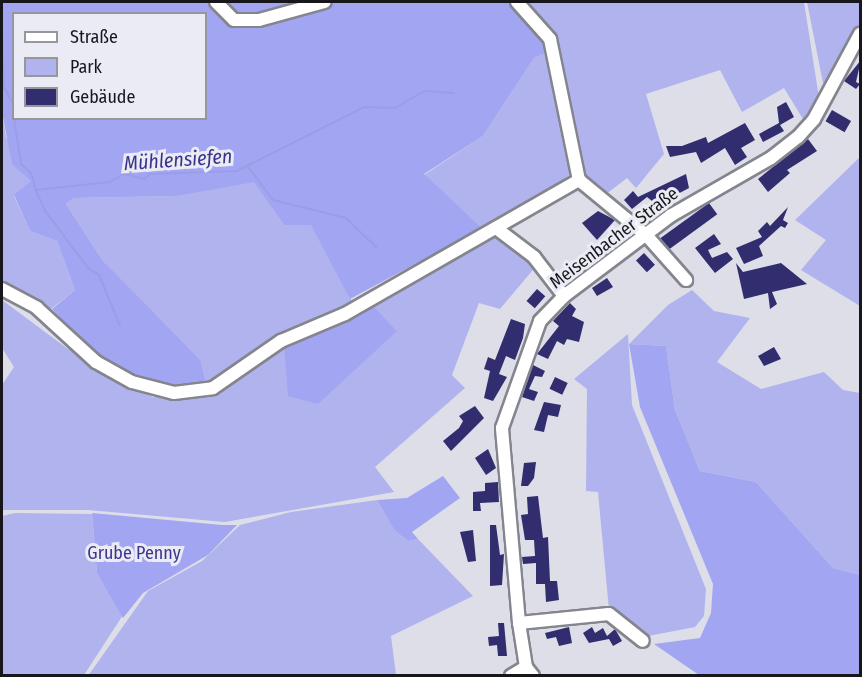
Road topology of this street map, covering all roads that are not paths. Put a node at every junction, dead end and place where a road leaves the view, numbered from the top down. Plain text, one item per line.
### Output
1 (216, 2) edge
2 (325, 2) edge
3 (517, 2) edge
4 (861, 34) edge
5 (579, 180) junction
6 (496, 228) junction
7 (647, 236) junction
8 (686, 280) dead end
9 (2, 289) edge
10 (564, 296) junction
11 (519, 623) junction
12 (643, 641) dead end
13 (530, 671) edge
14 (511, 675) edge

1 - 2 street
3 - 5 street
4 - 7 street, Meisenbacher Straße
5 - 6 street
5 - 7 street
6 - 9 street
6 - 10 street
7 - 8 street
7 - 10 street, Meisenbacher Straße
10 - 11 street, Meisenbacher Straße
11 - 12 street
11 - 13 street, Meisenbacher Straße
13 - 14 street

